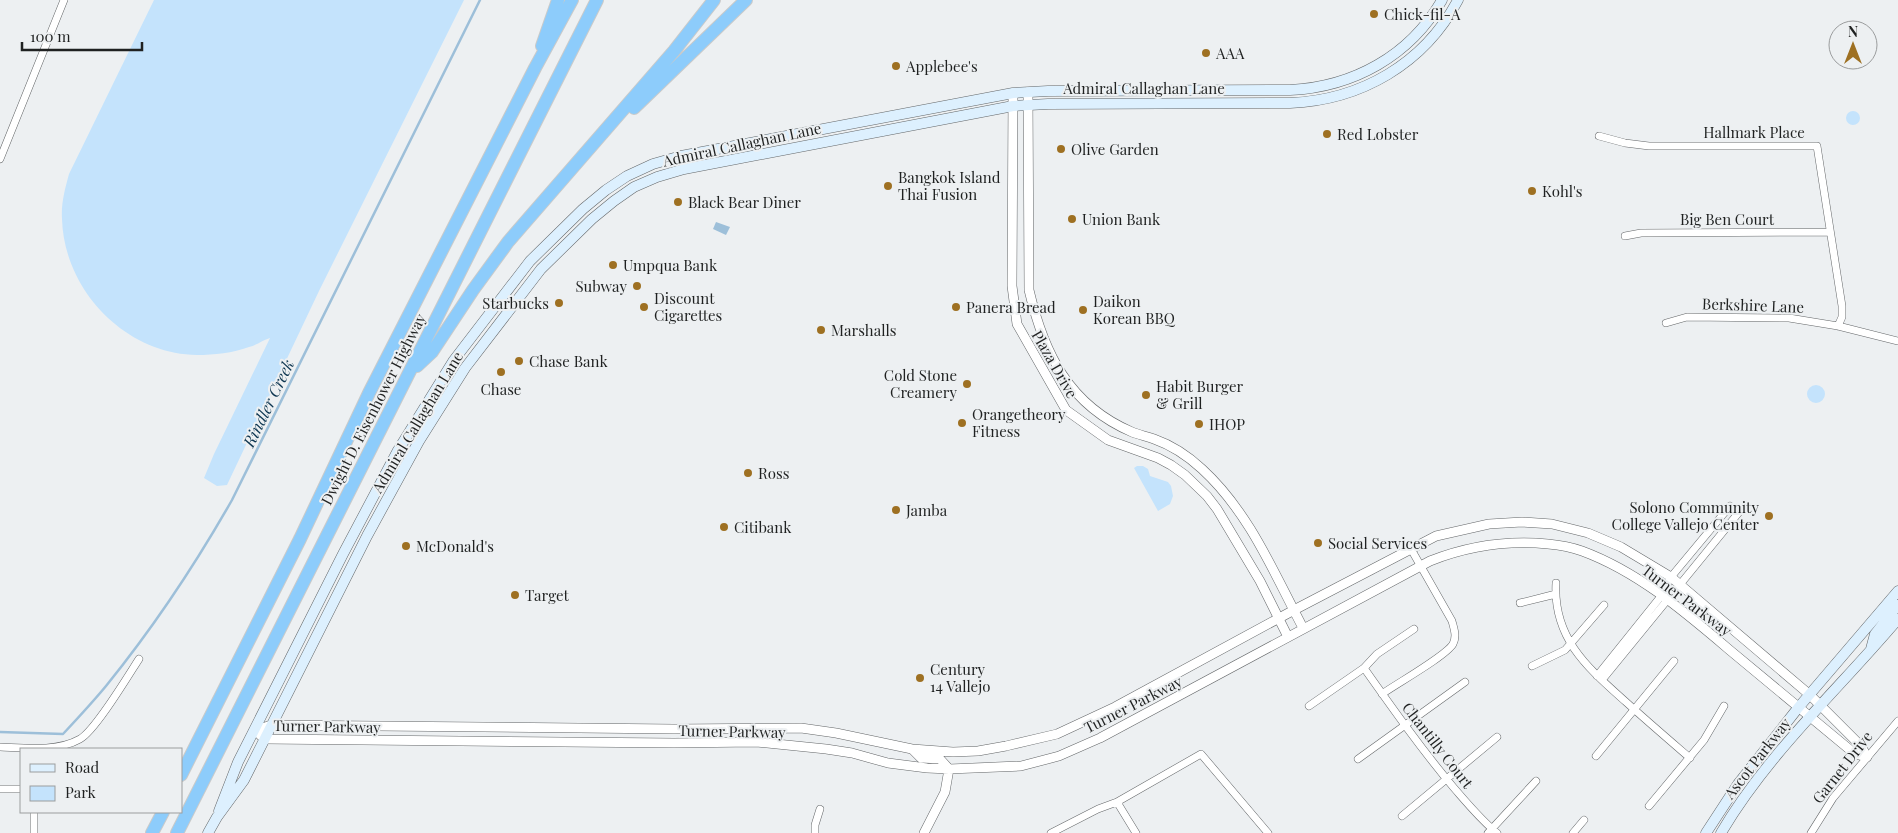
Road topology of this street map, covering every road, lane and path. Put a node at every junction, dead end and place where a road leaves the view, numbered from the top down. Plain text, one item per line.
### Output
1 (64, 0) edge
2 (558, 0) edge
3 (572, 0) edge
4 (597, 0) edge
5 (714, 0) edge
6 (746, 0) edge
7 (1442, 0) edge
8 (1458, 0) edge
9 (535, 68) junction
10 (1028, 92) junction
11 (1013, 93) junction
12 (1028, 105) junction
13 (1013, 106) junction
14 (1599, 136) dead end
15 (0, 159) edge
16 (580, 160) junction
17 (1830, 232) junction
18 (1624, 236) dead end
19 (1666, 323) dead end
20 (1838, 326) junction
21 (1898, 341) edge
22 (408, 374) junction
23 (1730, 506) dead end
24 (1740, 511) dead end
25 (1411, 549) junction
26 (1421, 566) junction
27 (1671, 578) junction
28 (1556, 584) dead end
29 (1680, 585) junction
30 (1898, 592) edge
31 (1556, 594) junction
32 (1665, 597) junction
33 (1520, 603) dead end
34 (1898, 604) edge
35 (1604, 605) dead end
36 (1294, 610) junction
37 (1278, 618) junction
38 (1898, 618) edge
39 (1303, 628) junction
40 (1414, 629) dead end
41 (1288, 637) junction
42 (1571, 644) junction
43 (1870, 650) junction
44 (140, 659) dead end
45 (1674, 661) dead end
46 (1532, 666) dead end
47 (1364, 668) junction
48 (1600, 678) junction
49 (1465, 682) dead end
50 (1382, 694) junction
51 (1810, 695) junction
52 (1309, 706) dead end
53 (1724, 706) dead end
54 (1821, 706) junction
55 (1798, 708) junction
56 (1634, 709) junction
57 (1810, 716) junction
58 (1898, 720) edge
59 (272, 725) junction
60 (1404, 727) junction
61 (254, 731) junction
62 (1497, 737) dead end
63 (265, 739) junction
64 (0, 748) edge
65 (35, 748) edge
66 (912, 749) junction
67 (1596, 756) dead end
68 (1867, 757) junction
69 (1690, 758) junction
70 (1358, 759) dead end
71 (949, 769) junction
72 (182, 773) edge
73 (1446, 779) junction
74 (1536, 781) dead end
75 (0, 789) edge
76 (20, 789) edge
77 (1117, 802) junction
78 (1648, 806) dead end
79 (820, 808) dead end
80 (34, 813) edge
81 (162, 813) edge
82 (1402, 816) dead end
83 (217, 817) junction
84 (1584, 820) dead end
85 (1054, 831) edge
86 (1492, 832) edge
87 (34, 833) edge
88 (152, 833) edge
89 (177, 833) edge
90 (208, 833) edge
91 (815, 833) edge
92 (924, 833) edge
93 (1136, 833) edge
94 (1268, 833) edge
95 (1574, 833) edge
96 (1706, 833) edge
97 (1721, 833) edge
98 (1811, 833) edge

1 - 15 street
2 - 9 highway
3 - 9 highway, Dwight D. Eisenhower Highway
4 - 22 highway, Dwight D. Eisenhower Highway
5 - 16 highway
6 - 16 highway
7 - 10 main road, Admiral Callaghan Lane
8 - 12 main road, Admiral Callaghan Lane
9 - 72 highway, Dwight D. Eisenhower Highway
10 - 11 main road, Admiral Callaghan Lane
10 - 12 street, Plaza Drive
11 - 13 street, Plaza Drive
11 - 61 main road, Admiral Callaghan Lane
12 - 13 main road, Admiral Callaghan Lane
12 - 36 street, Plaza Drive
13 - 37 street, Plaza Drive
13 - 59 main road, Admiral Callaghan Lane
14 - 17 street, Hallmark Place
16 - 22 highway
17 - 18 street, Big Ben Court
17 - 20 street, Hallmark Place
19 - 20 street, Berkshire Lane
20 - 21 street, Berkshire Lane
22 - 89 highway, Dwight D. Eisenhower Highway
23 - 27 street
24 - 29 street
25 - 26 street
25 - 27 street, Turner Parkway
25 - 36 street, Turner Parkway
26 - 32 street, Turner Parkway
26 - 39 street, Turner Parkway
26 - 50 street
27 - 29 street, Turner Parkway
27 - 32 street
28 - 31 street
29 - 32 street
29 - 51 street, Turner Parkway
30 - 51 main road, Ascot Parkway
31 - 33 street
31 - 42 street
32 - 48 street
32 - 55 street, Turner Parkway
34 - 43 main road
35 - 42 street
36 - 37 street, Turner Parkway
36 - 39 street, Plaza Drive
37 - 41 street, Plaza Drive
37 - 66 street, Turner Parkway
38 - 43 main road, Ascot Parkway
39 - 41 street, Turner Parkway
40 - 47 street
41 - 71 street, Turner Parkway
42 - 46 street
42 - 48 street
43 - 54 main road, Ascot Parkway
44 - 65 street
45 - 56 street
47 - 50 street, Chantilly Court
47 - 52 street
48 - 56 street
49 - 60 street
50 - 60 street, Chantilly Court
51 - 54 street, Turner Parkway
51 - 55 main road, Ascot Parkway
53 - 69 street
54 - 57 main road, Ascot Parkway
54 - 68 street, Turner Parkway
55 - 57 street, Turner Parkway
55 - 96 main road, Ascot Parkway
56 - 67 street
56 - 69 street
57 - 68 street, Turner Parkway
57 - 97 main road, Ascot Parkway
58 - 68 street, Garnet Drive
59 - 61 street, Turner Parkway
59 - 63 main road, Admiral Callaghan Lane
59 - 66 street, Turner Parkway
60 - 70 street
60 - 73 street, Chantilly Court
61 - 63 street, Turner Parkway
61 - 83 main road, Admiral Callaghan Lane
62 - 73 street
63 - 71 street, Turner Parkway
63 - 83 main road, Admiral Callaghan Lane
64 - 65 street
66 - 71 street
68 - 98 street, Garnet Drive
69 - 78 street
71 - 92 street
73 - 82 street
73 - 86 street, Chantilly Court
74 - 86 street
75 - 76 street
77 - 85 street
77 - 93 street
77 - 94 street
79 - 91 street
80 - 87 street
81 - 88 highway
83 - 90 main road, Admiral Callaghan Lane
84 - 95 street

